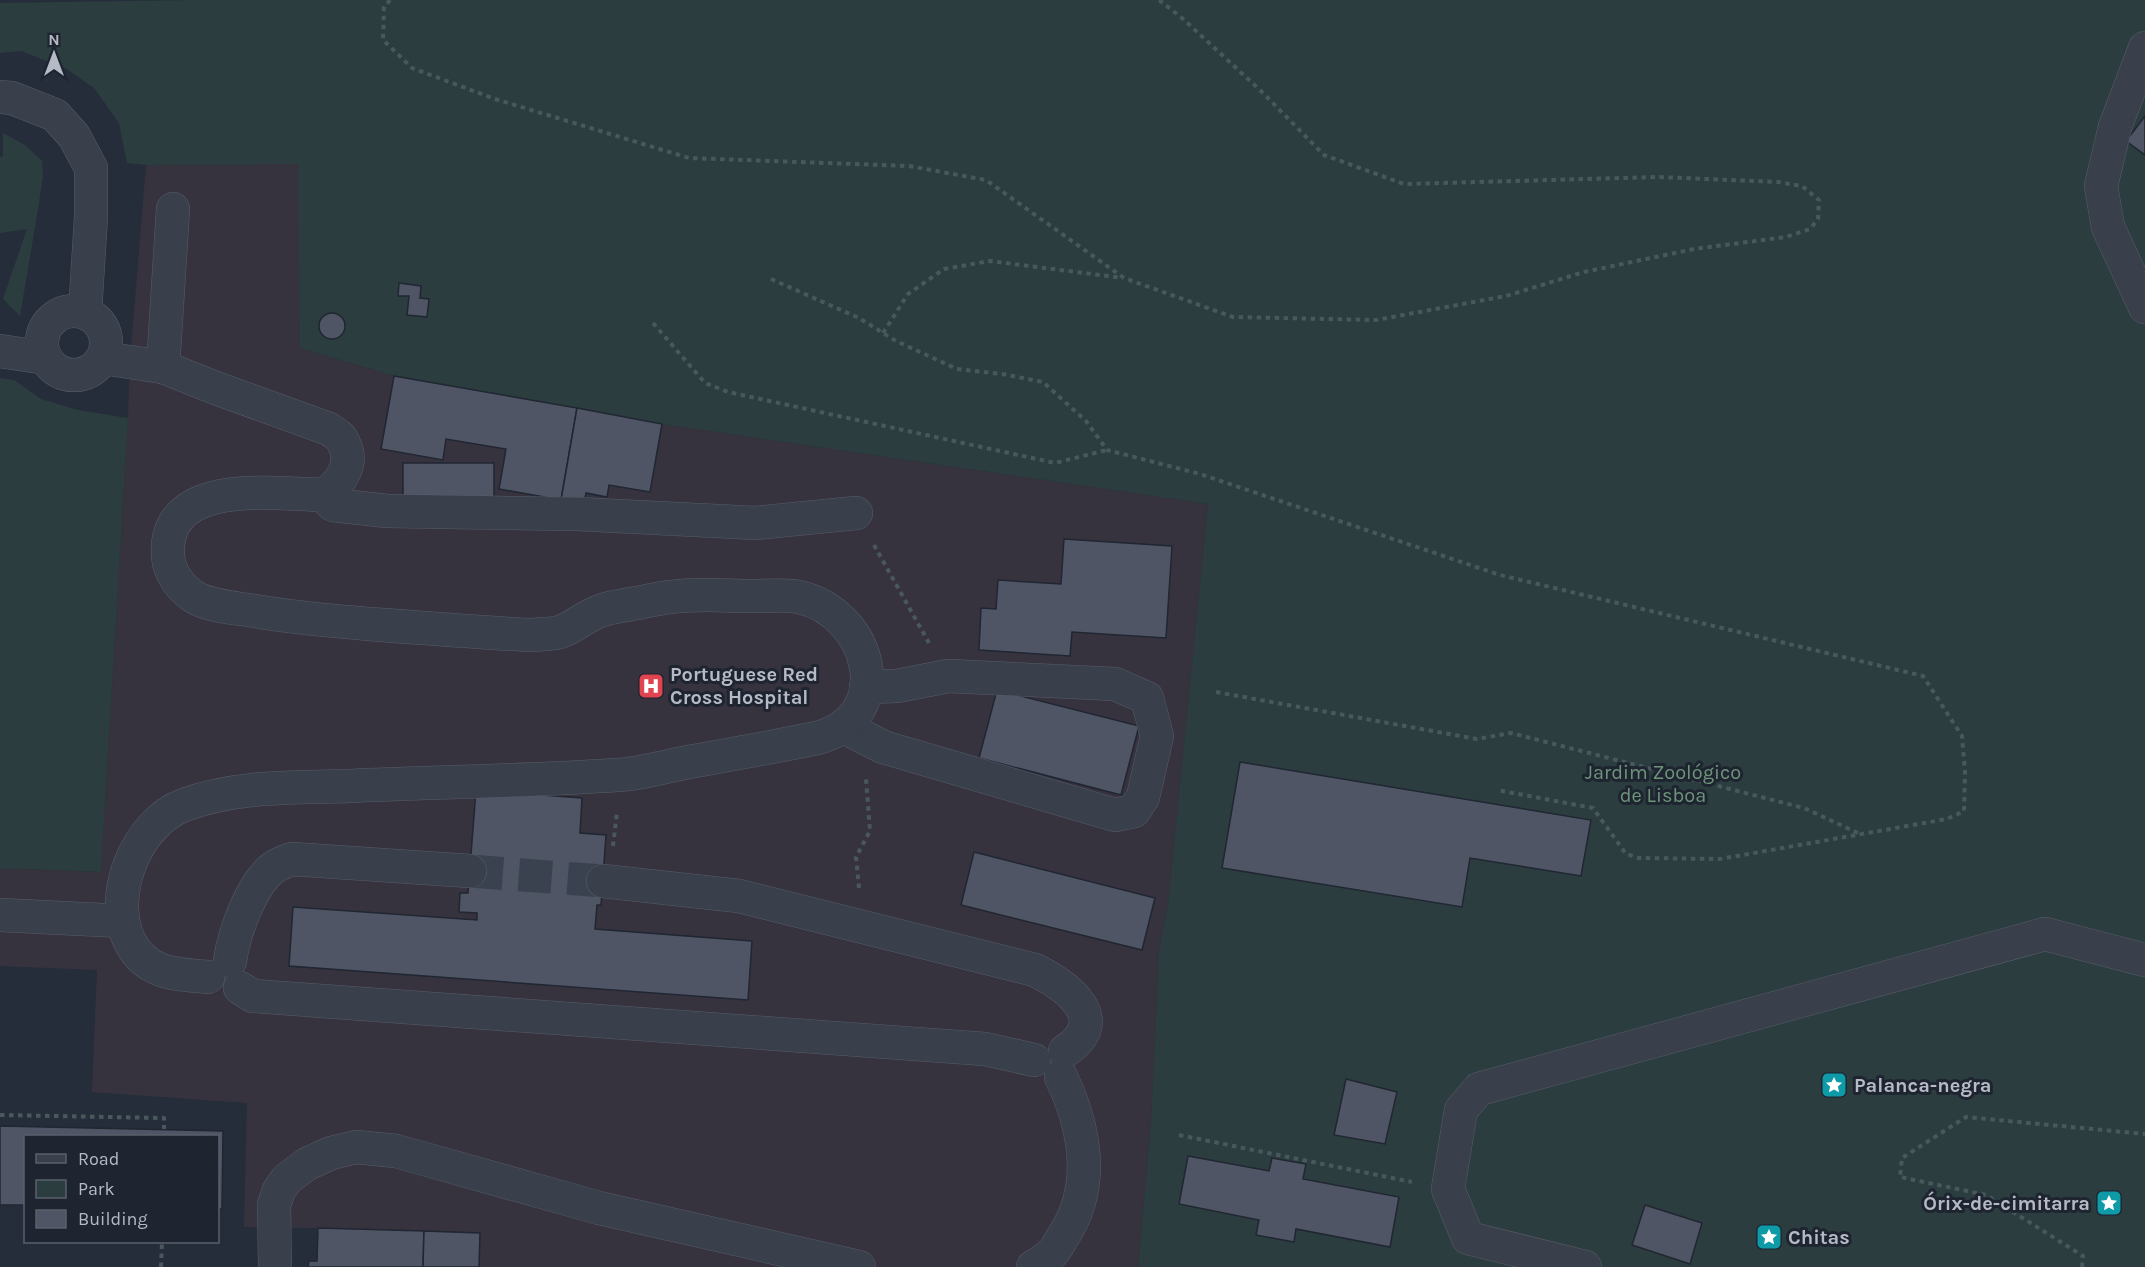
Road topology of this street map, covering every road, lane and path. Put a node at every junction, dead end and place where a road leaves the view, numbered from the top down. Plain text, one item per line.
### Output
1 (390, 0) edge
2 (1159, 0) edge
3 (2145, 48) edge
4 (0, 97) edge
5 (173, 209) dead end
6 (1124, 278) junction
7 (771, 279) dead end
8 (2145, 306) edge
9 (85, 313) junction
10 (653, 323) dead end
11 (883, 333) junction
12 (0, 351) edge
13 (46, 358) junction
14 (103, 358) junction
15 (163, 367) junction
16 (1107, 450) junction
17 (323, 495) junction
18 (856, 513) joint
19 (931, 648) dead end
20 (866, 687) junction
21 (1216, 692) dead end
22 (844, 727) junction
23 (866, 768) dead end
24 (620, 775) junction
25 (1497, 790) dead end
26 (1860, 834) junction
27 (470, 871) tunnel mouth
28 (607, 881) joint
29 (860, 891) dead end
30 (0, 915) edge
31 (122, 921) junction
32 (2145, 960) edge
33 (226, 975) junction
34 (1054, 1063) junction
35 (0, 1115) edge
36 (164, 1130) dead end
37 (2145, 1134) edge
38 (1179, 1135) dead end
39 (1448, 1189) junction
40 (162, 1243) edge
41 (161, 1267) edge
42 (275, 1267) edge
43 (859, 1267) edge
44 (1033, 1267) edge
45 (1585, 1267) edge
46 (2082, 1267) edge

1 - 6 path
2 - 6 path
3 - 8 street
4 - 9 street
5 - 15 street
6 - 11 path
7 - 11 path
9 - 13 street
9 - 14 street
10 - 16 path
11 - 16 path
12 - 13 street
13 - 14 street
14 - 15 street
15 - 17 street
16 - 26 path
17 - 18 street
17 - 20 street
18 - 19 path
20 - 22 street
20 - 22 street
21 - 26 path
22 - 24 street
23 - 29 path
24 - 28 path
24 - 31 street
25 - 26 path
27 - 33 street
28 - 34 street
30 - 31 street
31 - 33 street
32 - 39 street
33 - 34 street
34 - 44 street
35 - 36 path
37 - 46 path
38 - 39 path
39 - 45 street
40 - 41 path
42 - 43 street

